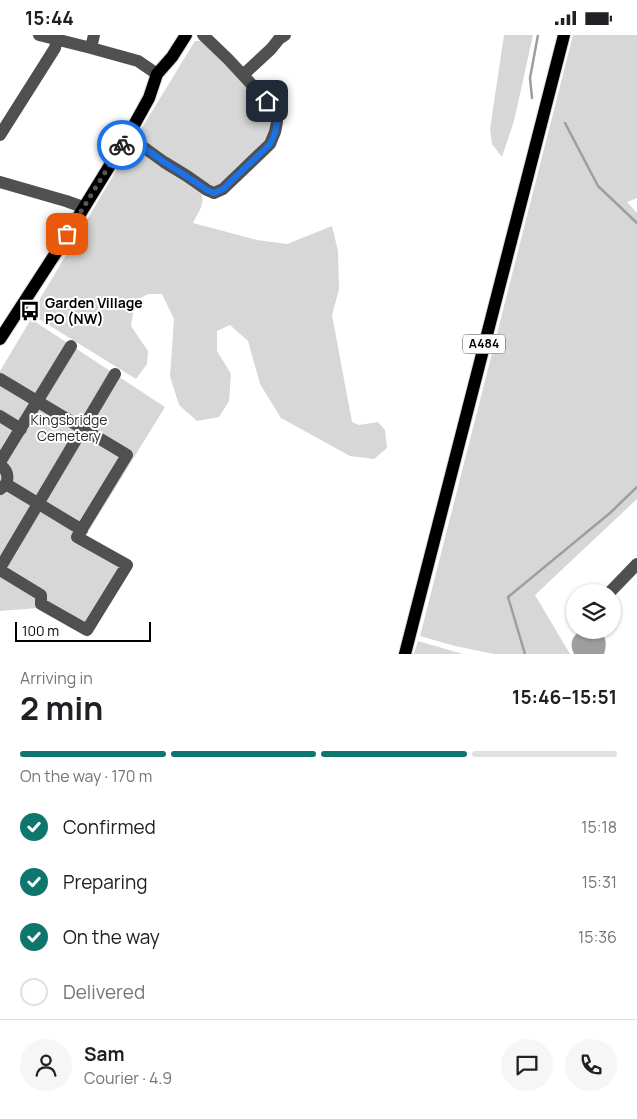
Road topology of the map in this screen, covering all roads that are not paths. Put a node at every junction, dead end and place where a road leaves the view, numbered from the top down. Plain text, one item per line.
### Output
1 (39, 35) edge
2 (186, 35) edge
3 (203, 35) edge
4 (564, 35) edge
5 (288, 37) edge
6 (57, 39) junction
7 (93, 41) edge
8 (157, 74) junction
9 (243, 75) junction
10 (0, 135) edge
11 (128, 136) junction
12 (0, 182) edge
13 (83, 207) junction
14 (0, 339) edge
15 (71, 346) dead end
16 (115, 374) dead end
17 (0, 379) edge
18 (37, 401) junction
19 (0, 416) edge
20 (82, 428) junction
21 (20, 429) junction
22 (0, 463) edge
23 (3, 487) edge
24 (38, 504) junction
25 (82, 530) junction
26 (637, 564) edge
27 (0, 569) edge
28 (617, 584) edge
29 (405, 654) edge

1 - 6 street
2 - 8 main road
3 - 9 street
4 - 29 main road, A484
5 - 9 street
6 - 7 street
6 - 10 street
7 - 8 street
8 - 11 main road
9 - 11 street
11 - 13 main road
12 - 13 street
13 - 14 main road
15 - 18 street
16 - 20 street
17 - 18 street
18 - 20 street
18 - 21 street
19 - 21 street
20 - 24 street
20 - 25 street
21 - 22 street
22 - 23 street
23 - 24 street
24 - 25 street
24 - 27 street
25 - 27 street
26 - 28 street

